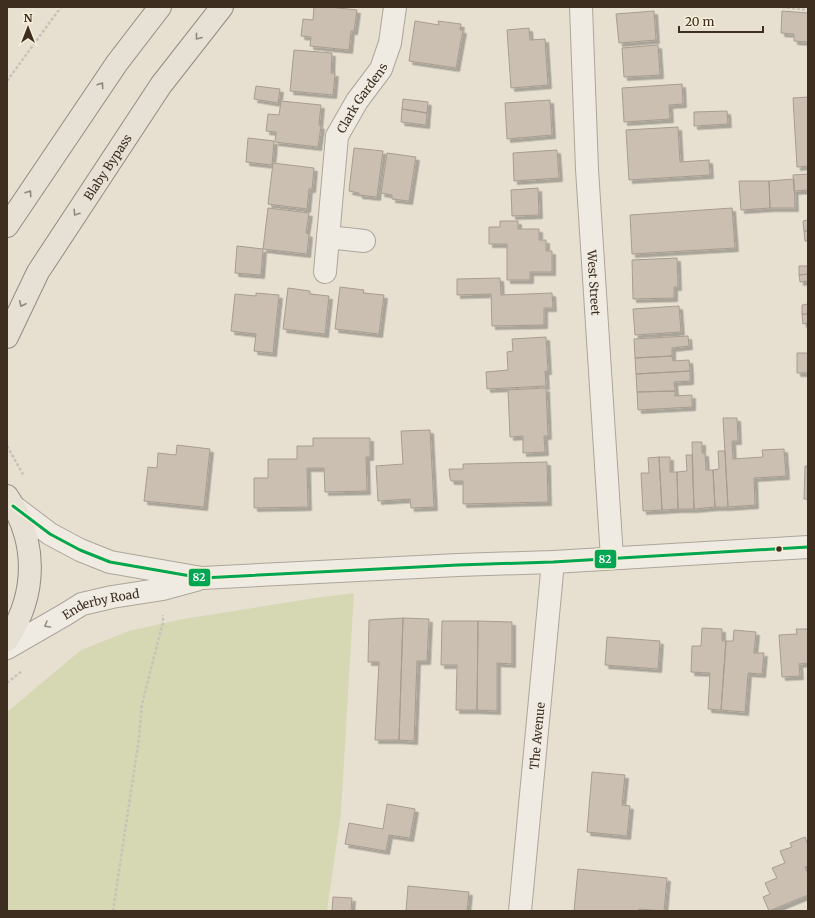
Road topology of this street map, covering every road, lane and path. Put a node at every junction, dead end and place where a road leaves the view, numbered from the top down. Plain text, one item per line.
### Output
1 (61, 7) edge
2 (160, 7) edge
3 (222, 7) edge
4 (395, 7) edge
5 (581, 7) edge
6 (782, 7) edge
7 (808, 10) edge
8 (7, 82) edge
9 (7, 226) edge
10 (328, 237) junction
11 (364, 241) dead end
12 (325, 272) dead end
13 (7, 337) edge
14 (7, 446) edge
15 (25, 477) dead end
16 (10, 501) edge
17 (808, 547) edge
18 (612, 558) junction
19 (554, 562) junction
20 (202, 578) junction
21 (163, 589) junction
22 (7, 640) edge
23 (7, 648) edge
24 (24, 668) dead end
25 (7, 683) edge
26 (113, 911) edge
27 (520, 911) edge

1 - 8 path
9 -> 2 main road
3 -> 13 main road, Blaby Bypass
4 - 10 street, Clark Gardens
5 - 18 street, West Street
6 - 7 path
10 - 11 street
10 - 12 street, Clark Gardens
14 - 15 path
16 - 20 street, Enderby Road
16 - 22 main road
17 - 18 street, Enderby Road
18 - 19 street, Enderby Road
19 - 20 street, Enderby Road
19 - 27 street, The Avenue
20 - 21 street, Enderby Road
21 -> 23 street, Enderby Road
21 - 26 path
24 - 25 path

